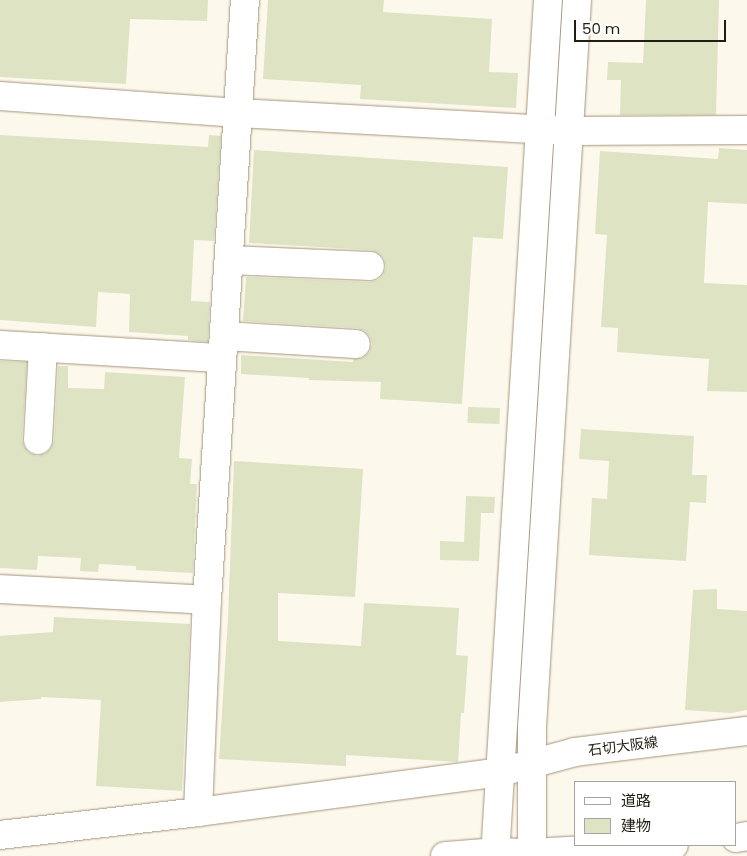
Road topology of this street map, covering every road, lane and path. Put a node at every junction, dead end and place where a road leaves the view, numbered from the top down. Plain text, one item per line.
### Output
1 (245, 0) edge
2 (548, 0) edge
3 (577, 0) edge
4 (0, 96) edge
5 (238, 113) junction
6 (540, 130) junction
7 (747, 130) edge
8 (569, 131) junction
9 (228, 260) junction
10 (370, 266) dead end
11 (356, 344) dead end
12 (0, 345) edge
13 (43, 347) junction
14 (223, 347) junction
15 (38, 440) dead end
16 (0, 589) edge
17 (207, 600) junction
18 (747, 731) edge
19 (531, 762) junction
20 (501, 772) junction
21 (198, 812) junction
22 (0, 835) edge
23 (658, 846) edge
24 (496, 854) edge
25 (532, 854) edge
26 (445, 856) edge

1 - 5 street
2 - 6 street
3 - 8 street
4 - 5 street
5 - 6 street
5 - 9 street
6 - 8 street
6 - 20 street
7 - 8 street
8 - 19 street
9 - 10 street
9 - 14 street
11 - 14 street
12 - 13 street
13 - 14 street
13 - 15 street
14 - 17 street
16 - 17 street
17 - 21 street
18 - 19 street, 石切大阪線
19 - 20 street, 石切大阪線
19 - 25 street
20 - 21 street, 石切大阪線
20 - 24 street
21 - 22 street, 石切大阪線
23 - 25 street
24 - 25 street
24 - 26 street

